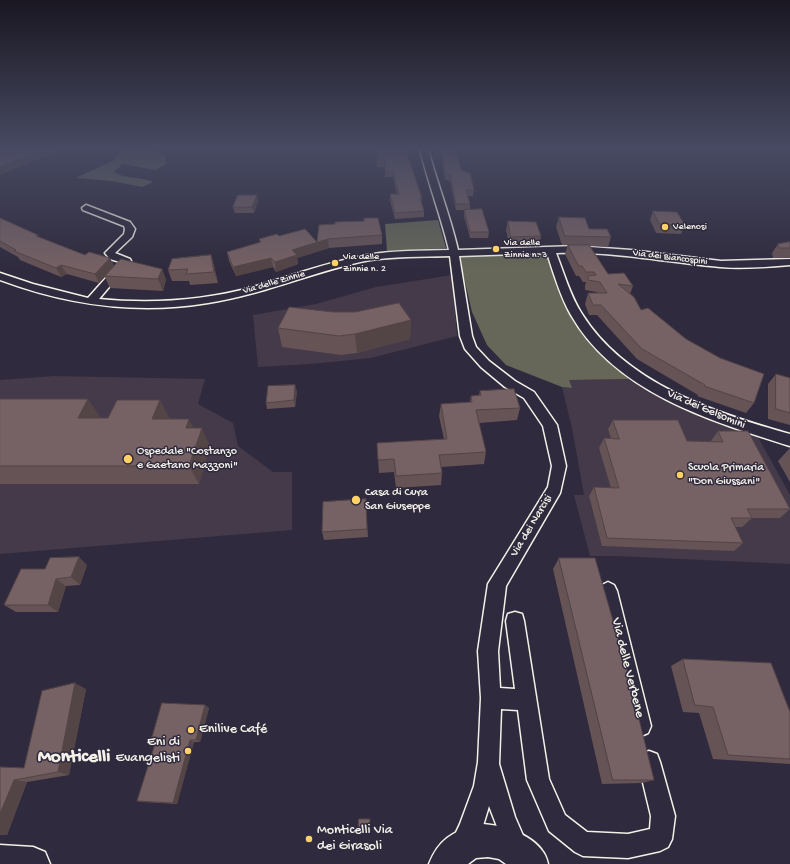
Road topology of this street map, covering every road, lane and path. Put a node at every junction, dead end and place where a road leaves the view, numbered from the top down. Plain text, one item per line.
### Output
1 (435, 189) edge
2 (86, 208) dead end
3 (551, 251) junction
4 (454, 252) junction
5 (790, 262) edge
6 (0, 276) edge
7 (90, 301) junction
8 (790, 440) edge
9 (608, 591) dead end
10 (515, 621) dead end
11 (491, 698) junction
12 (526, 700) junction
13 (489, 762) junction
14 (454, 856) edge
15 (525, 858) edge
16 (0, 862) edge
17 (34, 864) edge

1 - 4 street, Via dei Narcisi
2 - 7 street
3 - 4 street, Via delle Zinnie
3 - 5 street, Via dei Biancospini
3 - 8 street, Via dei Gelsomini
4 - 7 street, Via delle Zinnie
4 - 11 street, Via dei Narcisi
6 - 7 street, Via delle Zinnie
9 - 12 street, Via delle Verbene
10 - 12 street, Via delle Verbene
11 - 12 street
11 - 13 street, Via dei Narcisi
13 - 14 street, Via dei Narcisi
13 - 15 street, Via dei Narcisi
14 - 15 main road
16 - 17 main road

